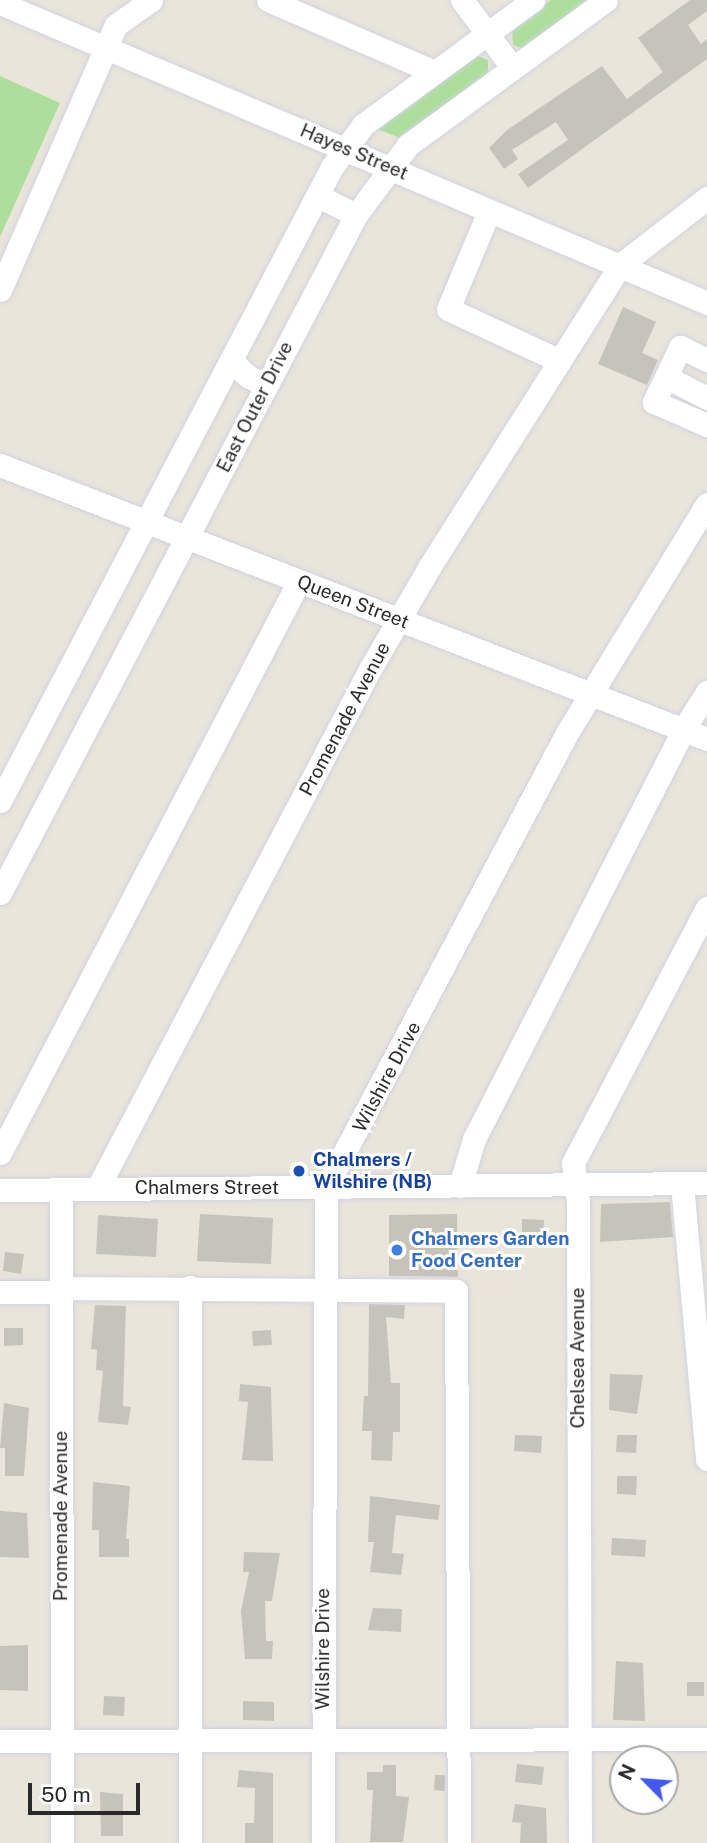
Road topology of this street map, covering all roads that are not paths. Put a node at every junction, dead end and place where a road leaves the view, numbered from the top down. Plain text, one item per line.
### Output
1 (151, 0) edge
2 (268, 0) edge
3 (462, 0) edge
4 (533, 0) edge
5 (606, 0) edge
6 (0, 2) edge
7 (486, 34) junction
8 (105, 47) junction
9 (512, 67) junction
10 (434, 72) junction
11 (345, 148) junction
12 (392, 168) junction
13 (318, 196) junction
14 (707, 198) edge
15 (489, 211) junction
16 (356, 215) junction
17 (620, 265) junction
18 (0, 290) edge
19 (707, 303) edge
20 (707, 360) edge
21 (231, 361) junction
22 (560, 361) junction
23 (666, 377) junction
24 (270, 378) junction
25 (707, 398) edge
26 (707, 425) edge
27 (0, 465) edge
28 (707, 504) edge
29 (146, 521) junction
30 (188, 537) junction
31 (299, 581) junction
32 (399, 620) junction
33 (707, 692) edge
34 (590, 694) junction
35 (683, 730) junction
36 (707, 739) edge
37 (0, 801) edge
38 (0, 893) edge
39 (707, 908) edge
40 (0, 1153) edge
41 (682, 1184) junction
42 (707, 1184) edge
43 (572, 1185) junction
44 (460, 1186) junction
45 (326, 1187) junction
46 (97, 1189) junction
47 (0, 1190) edge
48 (61, 1190) junction
49 (190, 1287) junction
50 (323, 1289) junction
51 (60, 1290) junction
52 (0, 1292) edge
53 (707, 1459) edge
54 (62, 1740) junction
55 (190, 1740) junction
56 (323, 1740) junction
57 (459, 1740) junction
58 (579, 1740) junction
59 (707, 1740) edge
60 (0, 1741) edge
61 (62, 1843) edge
62 (190, 1843) edge
63 (323, 1843) edge
64 (459, 1843) edge
65 (580, 1843) edge

1 - 8 street
2 - 10 street
3 - 7 street
4 - 7 street
5 - 9 street, East Outer Drive
6 - 8 street, Hayes Street
7 - 9 street
7 - 10 street
8 - 11 street, Hayes Street
8 - 18 street
9 - 12 street, East Outer Drive
10 - 11 street
11 - 12 street, Hayes Street
11 - 13 street
12 - 15 street, Hayes Street
12 - 16 street, East Outer Drive
13 - 16 street
13 - 21 street
14 - 17 street
15 - 17 street, Hayes Street
15 - 22 street
16 - 24 street, East Outer Drive
17 - 19 street, Hayes Street
17 - 22 street, Promenade Avenue
20 - 23 street
21 - 24 street
21 - 29 street
22 - 32 street, Promenade Avenue
23 - 25 street
23 - 26 street
24 - 30 street, East Outer Drive
27 - 29 street, Queen Street
28 - 34 street, Wilshire Drive
29 - 30 street, Queen Street
29 - 37 street
30 - 31 street, Queen Street
30 - 38 street, East Outer Drive
31 - 32 street, Queen Street
31 - 40 street
32 - 34 street, Queen Street
32 - 46 street, Promenade Avenue
33 - 35 street
34 - 35 street, Queen Street
34 - 45 street, Wilshire Drive
35 - 36 street, Queen Street
35 - 44 street
39 - 43 street, Chelsea Avenue
41 - 42 street, Chalmers Street
41 - 43 street, Chalmers Street
41 - 53 street
43 - 44 street, Chalmers Street
43 - 58 street, Chelsea Avenue
44 - 45 street, Chalmers Street
45 - 46 street, Chalmers Street
45 - 50 street, Wilshire Drive
46 - 48 street, Chalmers Street
47 - 48 street, Chalmers Street
48 - 51 street, Promenade Avenue
49 - 50 street
49 - 51 street
49 - 55 street
50 - 56 street, Wilshire Drive
50 - 57 street
51 - 52 street
51 - 54 street, Promenade Avenue
54 - 55 street
54 - 60 street
54 - 61 street, Promenade Avenue
55 - 56 street
55 - 62 street
56 - 57 street
56 - 63 street, Wilshire Drive
57 - 58 street
57 - 64 street
58 - 59 street
58 - 65 street, Chelsea Avenue

